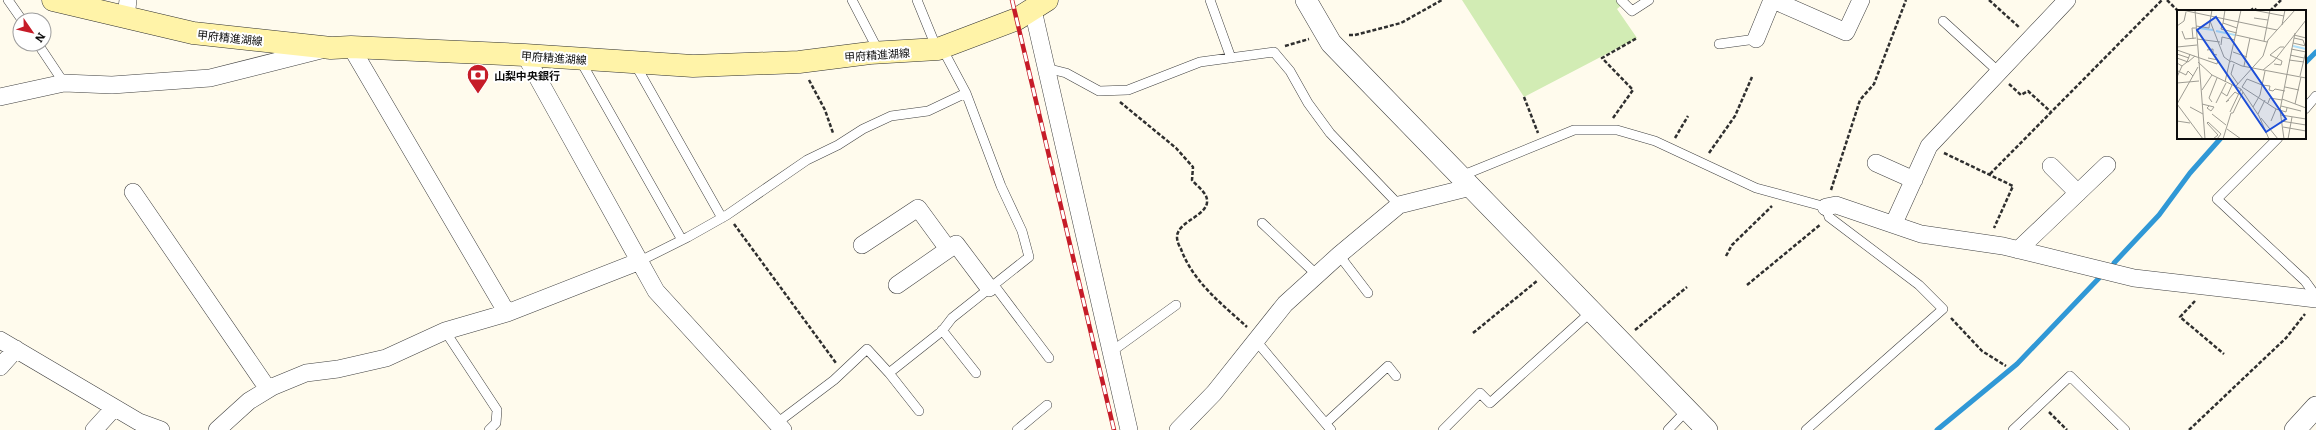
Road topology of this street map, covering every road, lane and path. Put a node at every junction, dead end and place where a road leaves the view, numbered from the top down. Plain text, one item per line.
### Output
1 (8, 0) edge
2 (53, 0) edge
3 (852, 0) edge
4 (917, 0) edge
5 (1210, 0) edge
6 (1306, 0) edge
7 (1442, 0) edge
8 (1621, 0) edge
9 (1649, 0) edge
10 (1772, 0) edge
11 (1861, 0) edge
12 (1906, 0) edge
13 (1989, 0) edge
14 (2067, 0) edge
15 (2162, 0) edge
16 (2167, 0) edge
17 (2281, 0) edge
18 (1040, 5) edge
19 (127, 9) edge
20 (2177, 10) edge
21 (2271, 10) edge
22 (16, 12) edge
23 (1943, 21) dead end
24 (1326, 34) junction
25 (1637, 38) dead end
26 (2031, 38) junction
27 (1756, 39) joint
28 (1719, 44) dead end
29 (341, 47) junction
30 (940, 49) junction
31 (43, 52) edge
32 (879, 52) junction
33 (1274, 52) junction
34 (525, 55) junction
35 (1231, 58) junction
36 (579, 59) junction
37 (799, 62) junction
38 (634, 63) junction
39 (1046, 68) junction
40 (1999, 73) junction
41 (1752, 77) dead end
42 (64, 82) junction
43 (1106, 91) junction
44 (966, 93) junction
45 (2316, 96) edge
46 (0, 97) edge
47 (1524, 98) dead end
48 (2306, 108) edge
49 (2051, 112) junction
50 (1688, 116) dead end
51 (1603, 130) junction
52 (2277, 139) edge
53 (1542, 144) junction
54 (838, 145) junction
55 (1929, 146) junction
56 (1668, 148) junction
57 (1876, 163) dead end
58 (1703, 164) junction
59 (2107, 165) dead end
60 (2051, 166) dead end
61 (1990, 174) junction
62 (1914, 180) junction
63 (1466, 182) junction
64 (133, 192) dead end
65 (2078, 193) junction
66 (1783, 196) junction
67 (1399, 205) junction
68 (1827, 212) junction
69 (724, 216) junction
70 (1262, 223) dead end
71 (1894, 223) junction
72 (682, 240) junction
73 (1987, 244) junction
74 (862, 245) dead end
75 (948, 249) junction
76 (2018, 250) junction
77 (1339, 255) junction
78 (1726, 256) dead end
79 (640, 261) junction
80 (1552, 269) junction
81 (1316, 274) junction
82 (897, 285) dead end
83 (1747, 285) dead end
84 (992, 287) junction
85 (2210, 287) junction
86 (1687, 288) dead end
87 (1368, 293) dead end
88 (2316, 297) edge
89 (1176, 305) dead end
90 (1943, 309) junction
91 (1592, 311) junction
92 (507, 313) junction
93 (2306, 314) dead end
94 (942, 330) junction
95 (445, 331) junction
96 (1473, 333) dead end
97 (0, 340) edge
98 (1258, 340) junction
99 (1622, 341) junction
100 (16, 349) junction
101 (1111, 352) junction
102 (2224, 354) dead end
103 (1049, 358) dead end
104 (2006, 366) dead end
105 (0, 368) edge
106 (842, 371) junction
107 (889, 373) junction
108 (976, 373) dead end
109 (1396, 376) dead end
110 (268, 389) junction
111 (2040, 404) junction
112 (1047, 406) dead end
113 (114, 408) junction
114 (2316, 408) edge
115 (1687, 410) junction
116 (919, 411) dead end
117 (780, 427) edge
118 (1328, 427) edge
119 (94, 430) edge
120 (161, 430) edge
121 (217, 430) edge
122 (489, 430) edge
123 (1018, 430) edge
124 (1129, 430) edge
125 (1178, 430) edge
126 (1443, 430) edge
127 (1668, 430) edge
128 (1707, 430) edge
129 (1806, 430) edge
130 (2013, 430) edge
131 (2067, 430) edge
132 (2124, 430) edge
133 (2189, 430) edge
134 (2295, 430) edge

1 - 22 lane
2 - 19 main road, 甲府精進湖線
3 - 32 lane
4 - 30 lane
5 - 35 lane
6 - 24 street
7 - 24 path
8 - 9 lane
10 - 11 street
10 - 27 street
12 - 68 path
13 - 26 path
14 - 26 street
15 - 49 path
16 - 20 path
17 - 21 path
18 - 30 main road, 甲府精進湖線
18 - 39 street
19 - 29 main road, 甲府精進湖線
23 - 40 lane
24 - 33 path
24 - 63 street
25 - 51 path
26 - 40 street
27 - 28 lane
29 - 34 main road, 甲府精進湖線
29 - 42 street
29 - 92 street
30 - 32 main road, 甲府精進湖線
30 - 44 lane
31 - 42 lane
32 - 37 main road, 甲府精進湖線
33 - 35 lane
33 - 67 lane
34 - 36 main road, 甲府精進湖線
34 - 79 street
35 - 43 lane
36 - 38 main road, 甲府精進湖線
36 - 72 lane
37 - 38 main road, 甲府精進湖線
37 - 54 path
38 - 69 lane
39 - 43 lane
39 - 101 street
40 - 49 path
40 - 55 street
41 - 58 path
42 - 46 street
43 - 98 path
44 - 54 lane
44 - 84 lane
45 - 48 lane
47 - 53 path
49 - 61 path
50 - 56 path
51 - 53 lane
51 - 56 lane
52 - 88 lane
53 - 63 lane
54 - 69 lane
55 - 61 path
55 - 62 street
56 - 58 lane
57 - 62 street
58 - 66 lane
59 - 65 street
60 - 65 street
61 - 73 path
62 - 71 street
63 - 67 street
63 - 80 street
64 - 110 street
65 - 76 street
66 - 68 lane
66 - 78 path
67 - 77 street
68 - 71 street
68 - 83 path
68 - 90 lane
69 - 72 lane
69 - 106 path
70 - 81 lane
71 - 73 street
72 - 79 lane
73 - 76 street
74 - 75 street
75 - 82 street
75 - 84 street
76 - 85 street
77 - 81 street
77 - 87 lane
79 - 92 street
79 - 117 street
80 - 91 street
80 - 96 path
81 - 98 street
84 - 94 lane
84 - 103 lane
85 - 88 street
85 - 102 path
86 - 99 path
89 - 101 lane
90 - 104 path
90 - 129 lane
91 - 99 street
91 - 126 lane
92 - 95 street
93 - 133 path
94 - 107 lane
94 - 108 lane
95 - 110 street
95 - 122 lane
97 - 100 street
98 - 118 lane
98 - 125 street
99 - 115 street
100 - 105 street
100 - 113 street
101 - 124 street
106 - 107 lane
106 - 117 lane
107 - 116 lane
109 - 118 lane
110 - 121 street
111 - 130 lane
111 - 131 path
111 - 132 lane
112 - 123 lane
113 - 119 street
113 - 120 street
114 - 134 street
115 - 127 lane
115 - 128 street

